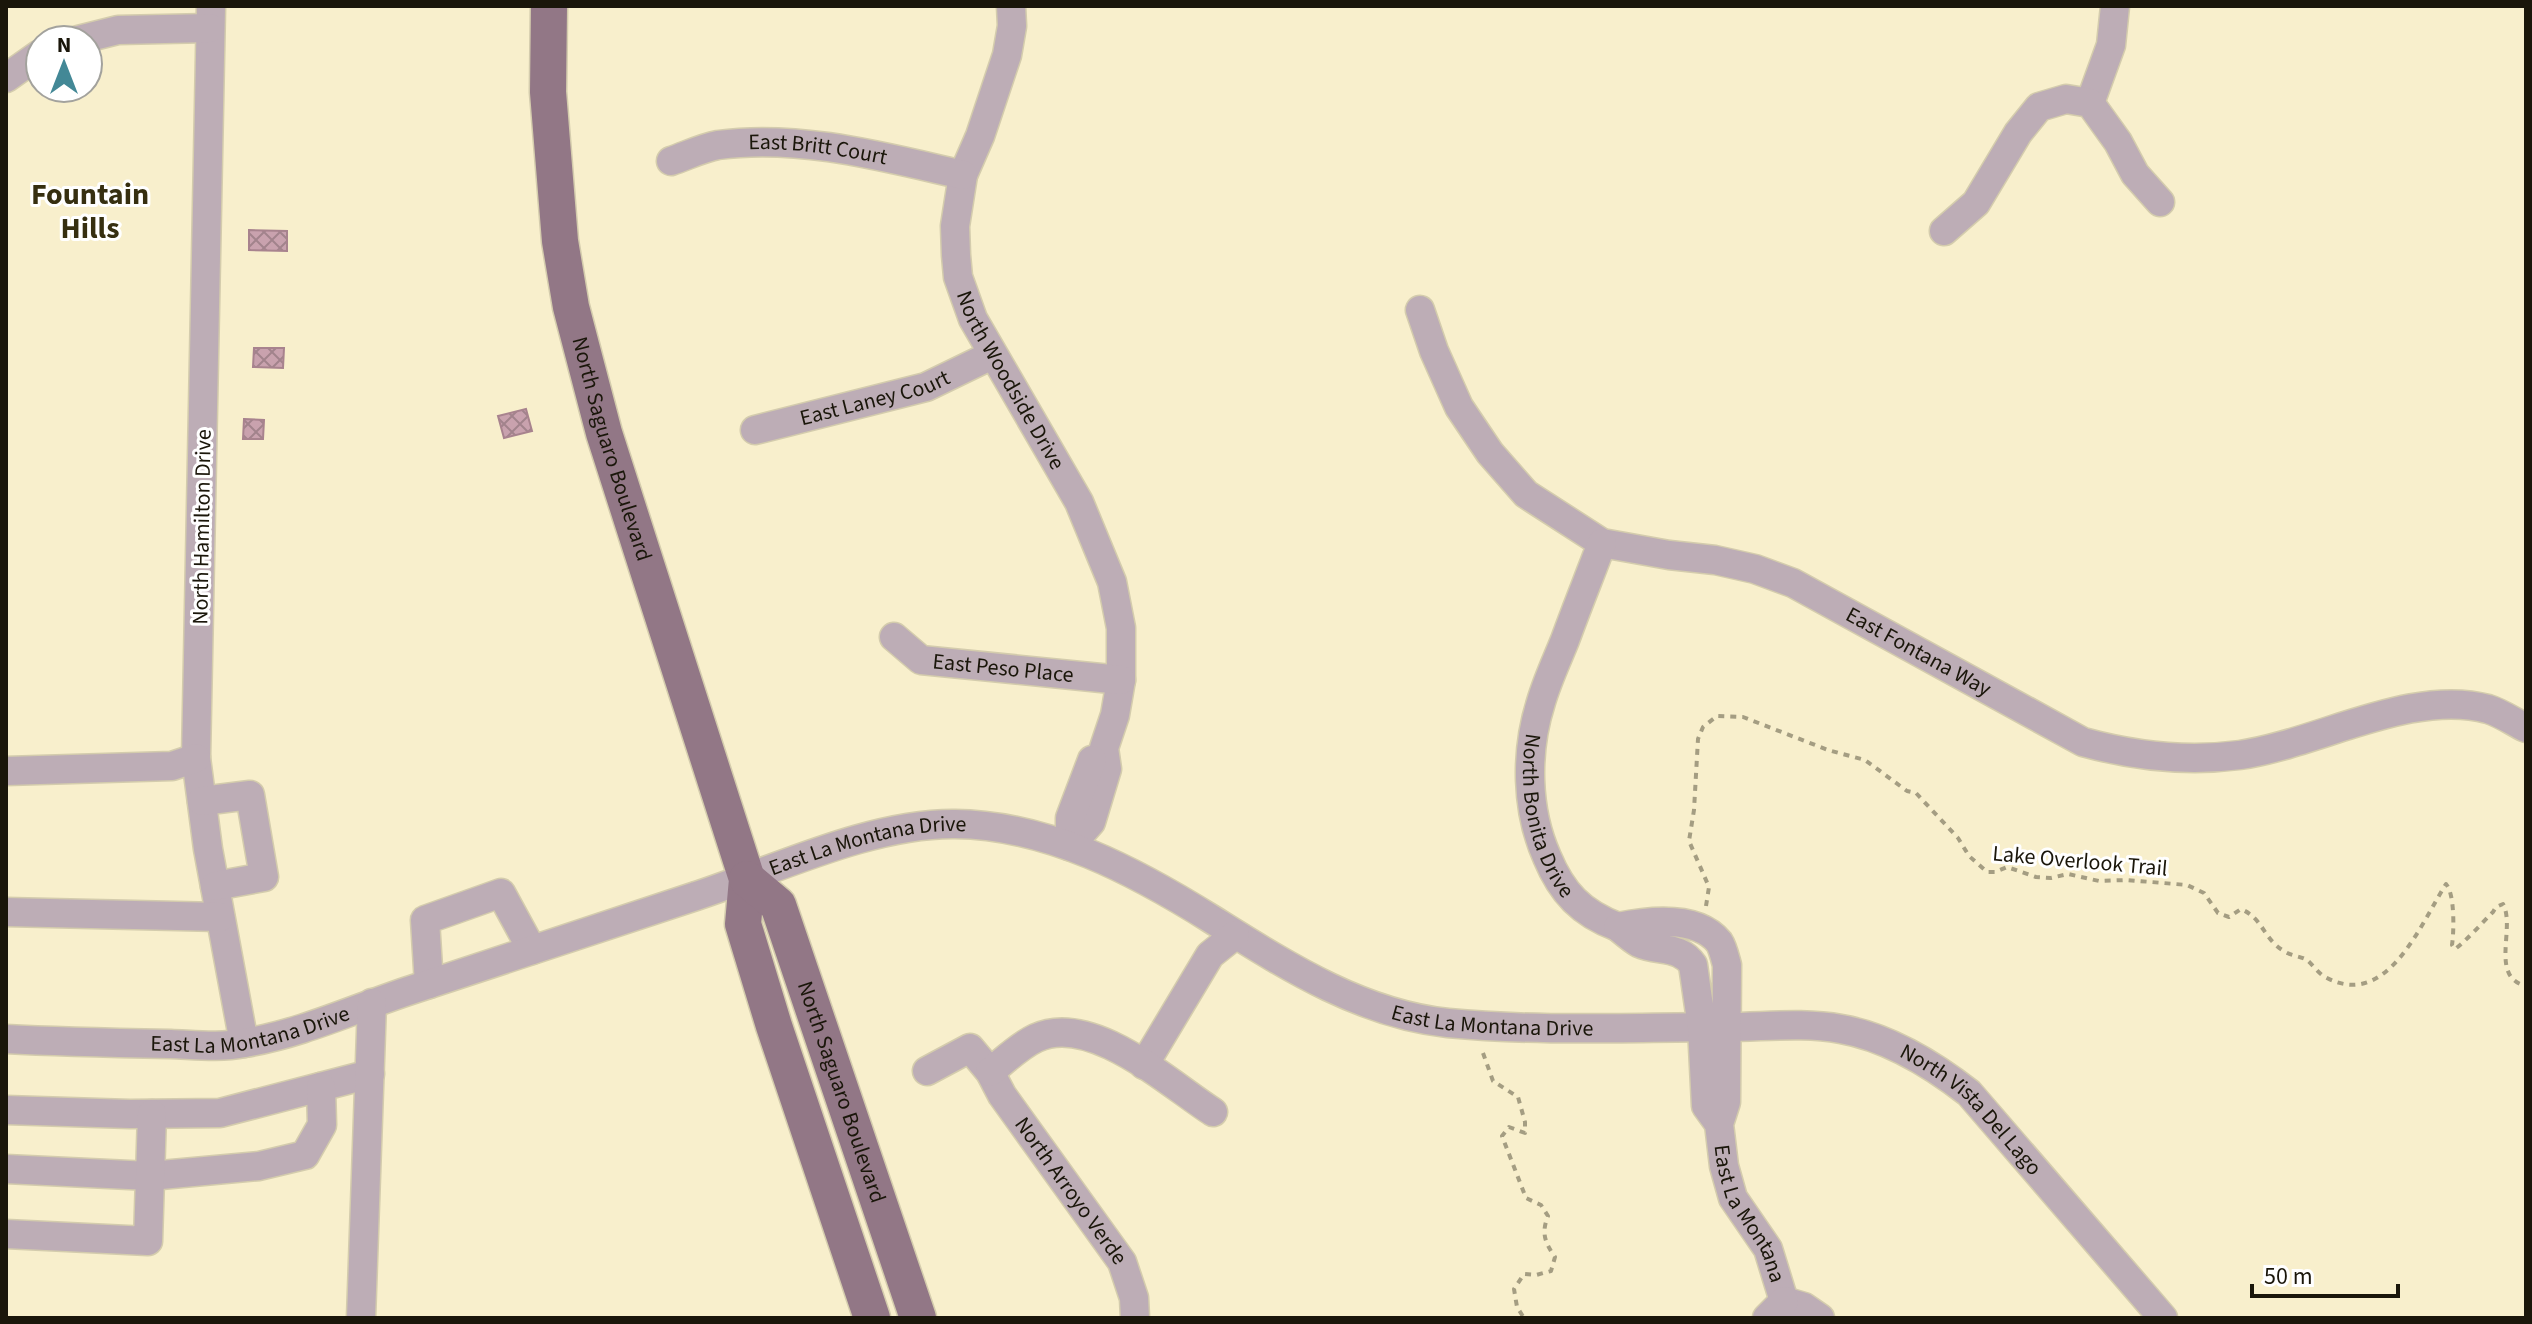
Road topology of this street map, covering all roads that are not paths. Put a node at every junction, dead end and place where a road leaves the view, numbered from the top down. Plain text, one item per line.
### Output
1 (549, 6) edge
2 (1011, 6) edge
3 (2115, 6) edge
4 (211, 17) edge
5 (104, 34) edge
6 (24, 65) edge
7 (6, 78) edge
8 (2090, 103) junction
9 (671, 161) dead end
10 (963, 175) junction
11 (2160, 202) dead end
12 (1944, 231) dead end
13 (1420, 310) dead end
14 (992, 355) junction
15 (755, 430) dead end
16 (1602, 543) junction
17 (894, 637) dead end
18 (1121, 680) junction
19 (2526, 728) edge
20 (196, 758) junction
21 (6, 771) edge
22 (202, 801) junction
23 (1070, 846) junction
24 (747, 879) junction
25 (215, 886) junction
26 (6, 912) edge
27 (220, 917) junction
28 (1618, 927) junction
29 (1701, 929) junction
30 (1235, 935) junction
31 (532, 950) junction
32 (1688, 956) junction
33 (429, 984) junction
34 (372, 1003) junction
35 (1714, 1027) junction
36 (6, 1039) edge
37 (244, 1043) junction
38 (1150, 1069) junction
39 (927, 1071) dead end
40 (990, 1072) junction
41 (370, 1074) junction
42 (321, 1087) junction
43 (6, 1110) edge
44 (1213, 1112) dead end
45 (152, 1114) junction
46 (6, 1169) edge
47 (150, 1176) junction
48 (6, 1234) edge
49 (1775, 1309) edge
50 (361, 1318) edge
51 (872, 1318) edge
52 (918, 1318) edge
53 (1135, 1318) edge
54 (1820, 1318) edge
55 (2163, 1318) edge

1 - 24 main road, North Saguaro Boulevard
2 - 10 street, North Woodside Drive
3 - 8 street
4 - 5 street
4 - 20 street, North Hamilton Drive
6 - 7 street
8 - 11 street
8 - 12 street
9 - 10 street, East Britt Court
10 - 14 street, North Woodside Drive
13 - 16 street, East Fontana Way
14 - 15 street, East Laney Court
14 - 18 street, North Woodside Drive
16 - 19 street, East Fontana Way
16 - 28 street, North Bonita Drive
17 - 18 street, East Peso Place
18 - 23 street, North Woodside Drive
20 - 21 street
20 - 22 street, North Hamilton Drive
22 - 25 street, North Hamilton Drive
22 - 25 street
23 - 24 street, East La Montana Drive
23 - 30 street, East La Montana Drive
24 - 31 street, East La Montana Drive
24 - 51 main road, North Saguaro Boulevard
24 - 52 main road, North Saguaro Boulevard
25 - 27 street, North Hamilton Drive
26 - 27 street
27 - 37 street, North Hamilton Drive
28 - 29 street
28 - 32 street, North Bonita Drive
29 - 32 street
29 - 35 street
30 - 35 street, East La Montana Drive
30 - 38 street
31 - 33 street, East La Montana Drive
31 - 33 street
32 - 35 street
33 - 34 street, East La Montana Drive
34 - 37 street, East La Montana Drive
34 - 41 street
35 - 49 street, East La Montana
35 - 55 street, North Vista Del Lago
36 - 37 street, East La Montana Drive
38 - 40 street
38 - 44 street
39 - 40 street, North Arroyo Verde
40 - 53 street, North Arroyo Verde
41 - 42 street
41 - 50 street
42 - 45 street
42 - 47 street
43 - 45 street
45 - 47 street
46 - 47 street
47 - 48 street
49 - 54 street, East La Montana

